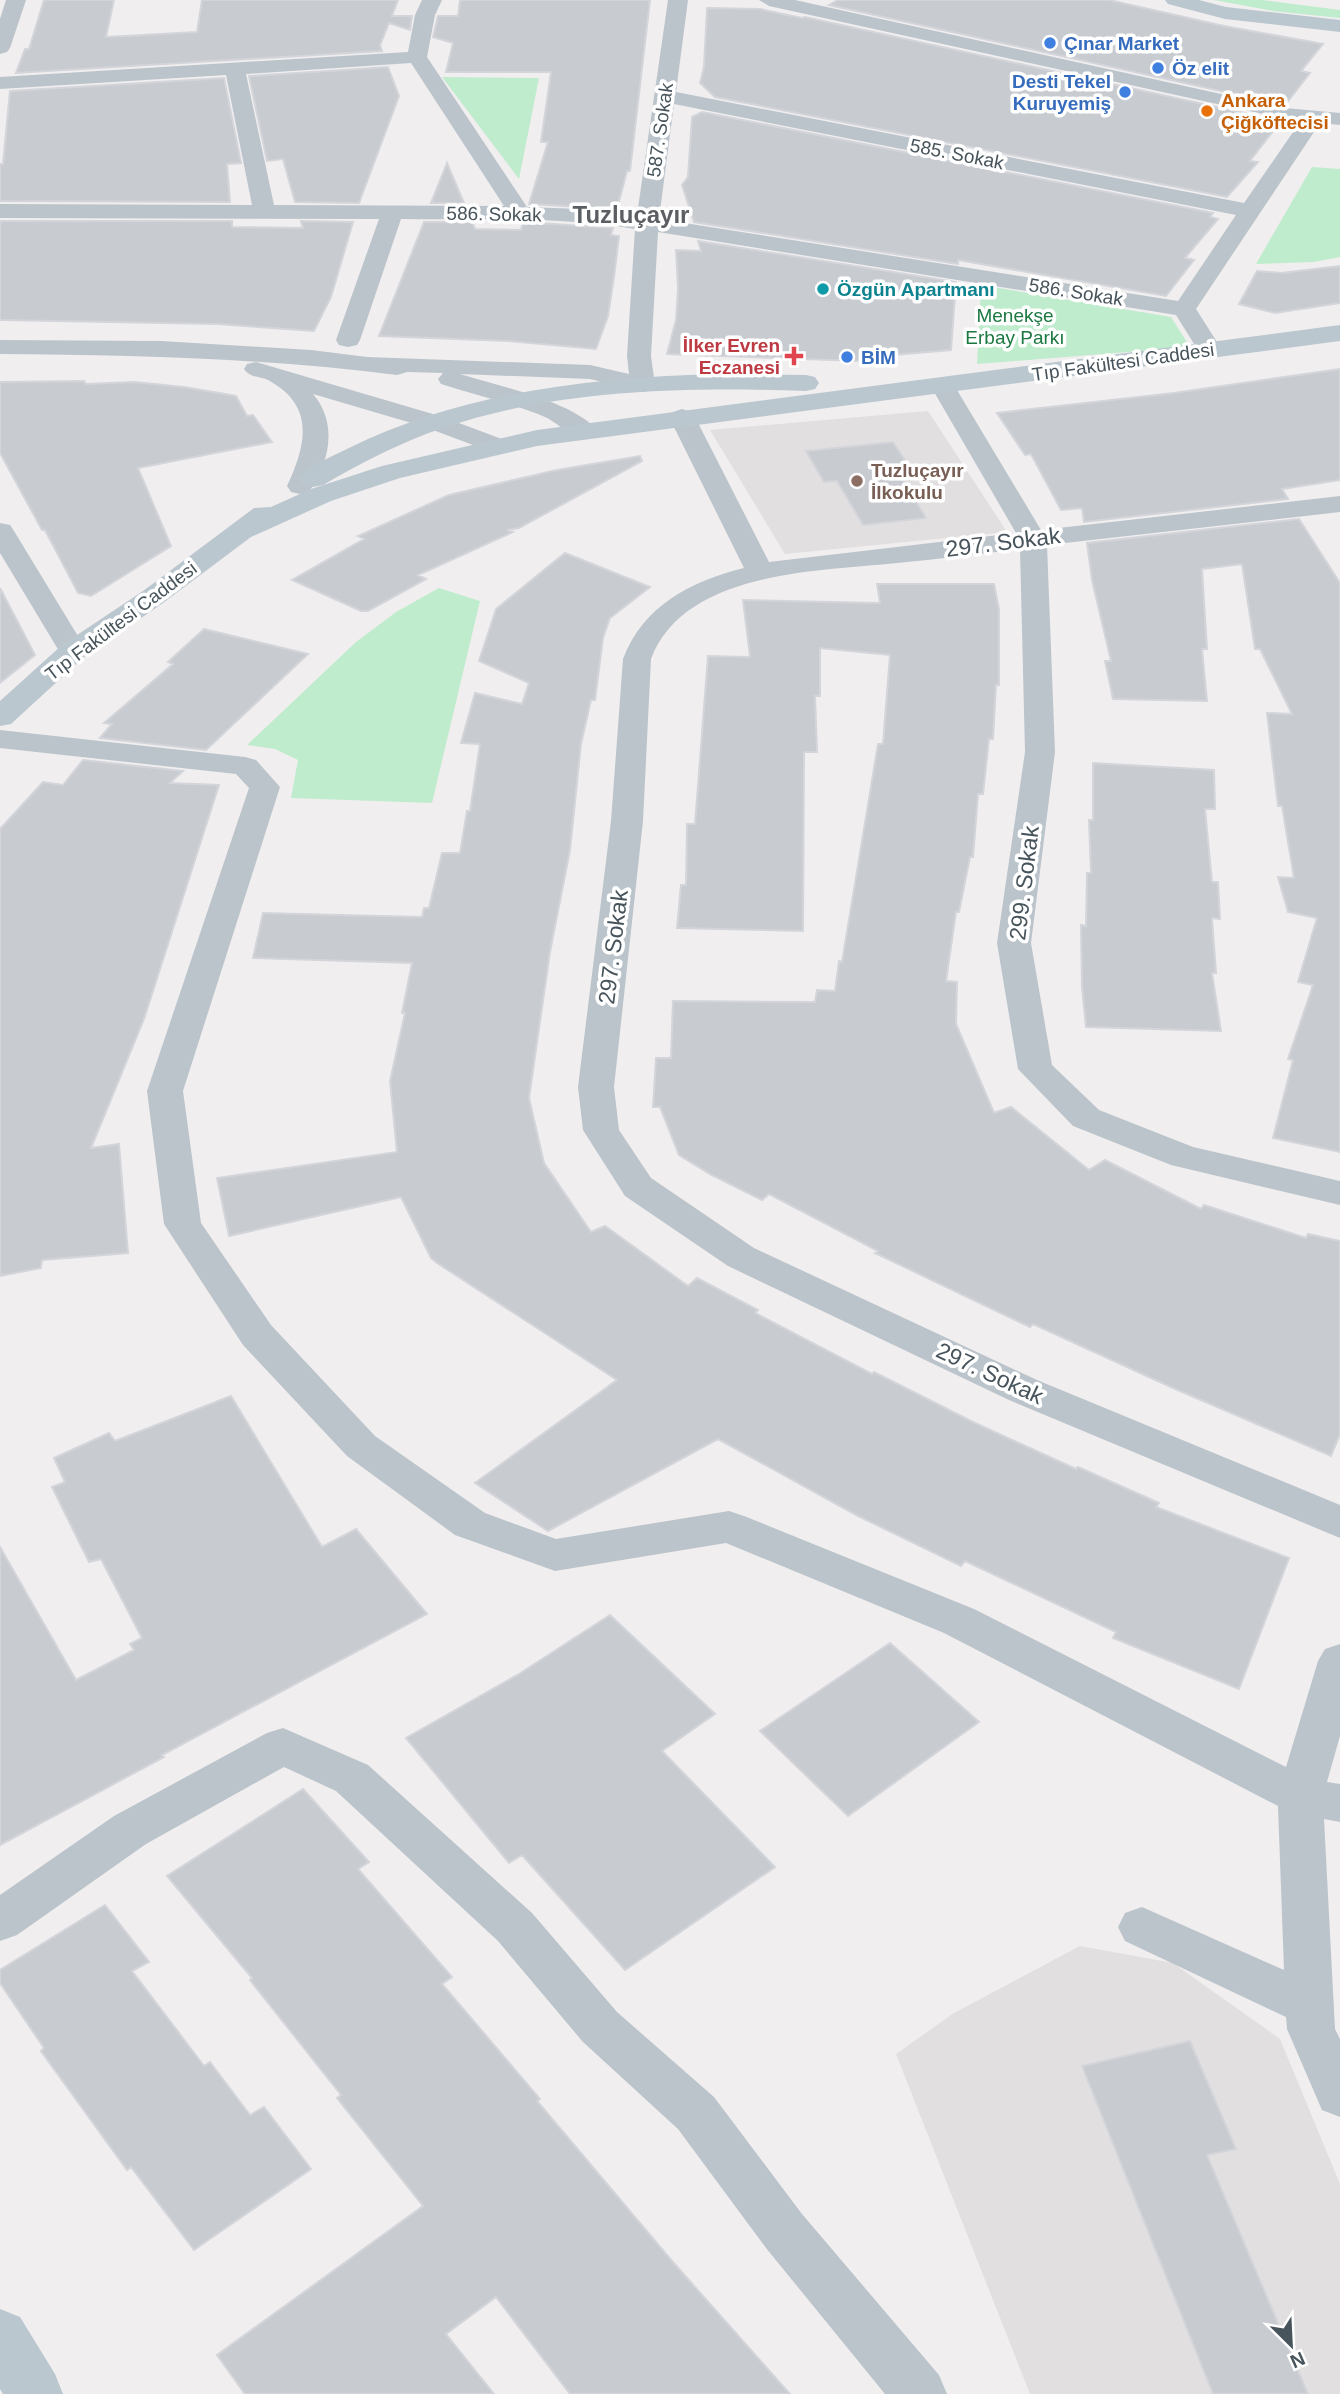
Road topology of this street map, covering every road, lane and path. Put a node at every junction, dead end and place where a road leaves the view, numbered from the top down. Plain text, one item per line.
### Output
1 (16, 0) edge
2 (432, 0) edge
3 (678, 0) edge
4 (769, 0) edge
5 (1175, 0) edge
6 (1340, 26) edge
7 (0, 48) edge
8 (417, 57) junction
9 (235, 71) junction
10 (0, 83) edge
11 (665, 96) junction
12 (1314, 116) junction
13 (1340, 119) edge
14 (0, 211) edge
15 (264, 211) junction
16 (1250, 211) junction
17 (392, 213) junction
18 (520, 213) junction
19 (647, 224) junction
20 (1184, 309) junction
21 (1340, 333) edge
22 (348, 340) dead end
23 (0, 347) edge
24 (194, 350) junction
25 (1210, 350) junction
26 (372, 363) junction
27 (274, 374) junction
28 (643, 385) junction
29 (942, 385) junction
30 (906, 388) junction
31 (525, 401) junction
32 (682, 417) junction
33 (434, 422) junction
34 (584, 431) junction
35 (498, 446) junction
36 (300, 486) junction
37 (1340, 504) edge
38 (245, 530) junction
39 (0, 531) edge
40 (1032, 539) junction
41 (760, 572) junction
42 (73, 651) junction
43 (0, 717) edge
44 (0, 739) edge
45 (1340, 1193) edge
46 (1340, 1522) edge
47 (1340, 1661) edge
48 (1320, 1799) edge
49 (0, 1922) edge
50 (1142, 1927) dead end
51 (1310, 2005) junction
52 (1340, 2094) edge
53 (0, 2336) edge
54 (36, 2394) edge
55 (920, 2394) edge

1 - 7 street
2 - 8 street
3 - 11 street, 587. Sokak
4 - 12 street
5 - 6 main road
8 - 9 street
8 - 18 street
9 - 10 street
9 - 15 street
11 - 16 street, 585. Sokak
11 - 19 street, 587. Sokak
12 - 13 street
12 - 16 street
14 - 15 street, 586. Sokak
15 - 17 street, 586. Sokak
16 - 20 street
17 - 18 street, 586. Sokak
17 - 22 street
18 - 19 street, 586. Sokak
19 - 20 street, 586. Sokak
19 - 28 street, 587. Sokak
20 - 25 street
21 - 25 main road, Tıp Fakültesi Caddesi
23 - 24 street
24 - 26 street
24 - 27 street
25 - 29 main road, Tıp Fakültesi Caddesi
26 - 28 street
26 - 31 street
27 - 33 street
27 - 36 street
28 - 30 main road
28 - 31 main road
29 - 30 main road, Tıp Fakültesi Caddesi
29 - 40 street, 299. Sokak
30 - 32 main road
31 - 33 main road
31 - 34 street
32 - 34 main road
32 - 41 street
33 - 35 street
33 - 36 main road
34 - 35 main road
35 - 38 main road
36 - 38 main road
37 - 40 street, 297. Sokak
38 - 42 main road, Tıp Fakültesi Caddesi
39 - 42 street
40 - 41 street, 297. Sokak
40 - 45 street, 299. Sokak
41 - 46 street, 297. Sokak
42 - 43 main road, Tıp Fakültesi Caddesi
44 - 48 street
47 - 48 street
48 - 51 street
49 - 55 street
50 - 51 street
51 - 52 street
53 - 54 main road

